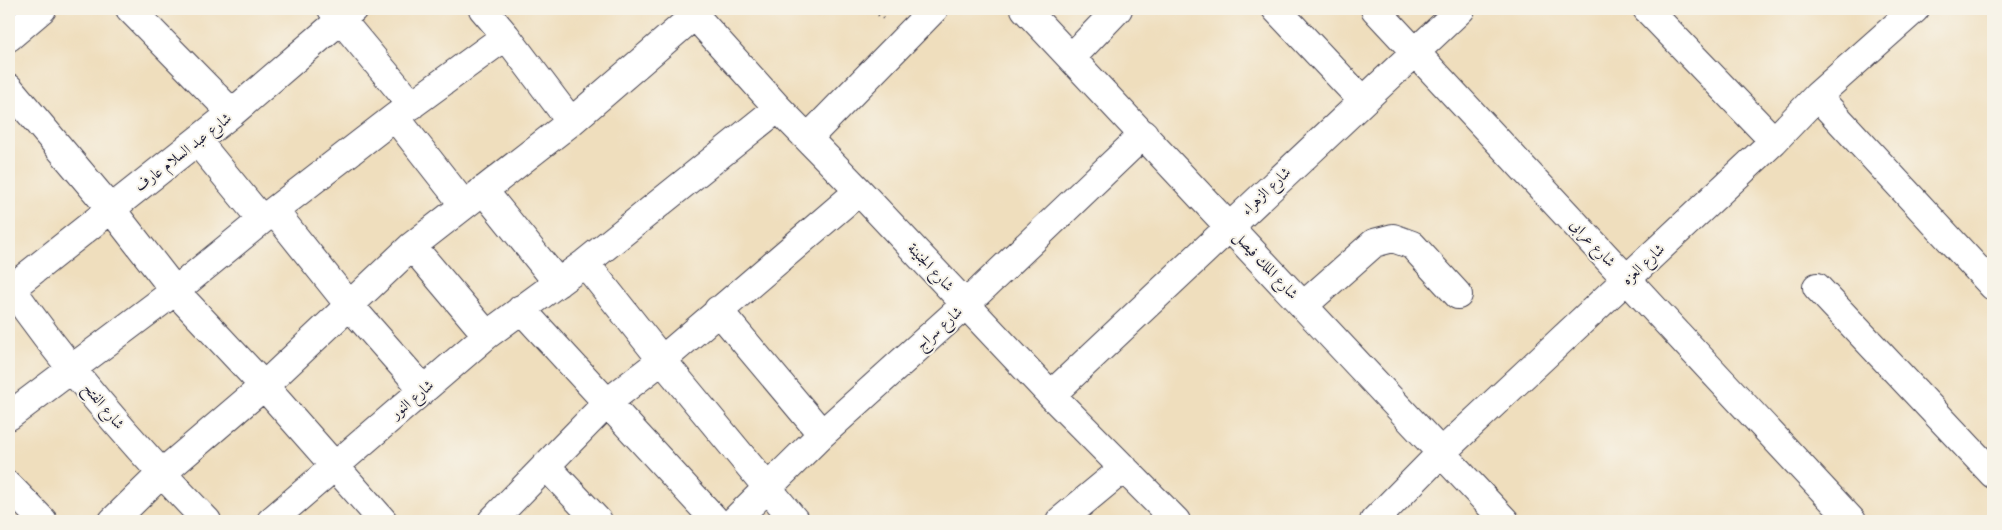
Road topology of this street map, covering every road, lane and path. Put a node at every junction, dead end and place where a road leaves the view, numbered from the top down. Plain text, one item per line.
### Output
1 (42, 9) edge
2 (130, 9) edge
3 (483, 9) edge
4 (934, 9) edge
5 (1025, 9) edge
6 (1118, 9) edge
7 (1276, 9) edge
8 (1375, 9) edge
9 (1461, 9) edge
10 (1647, 9) edge
11 (1914, 9) edge
12 (342, 12) edge
13 (692, 12) edge
14 (506, 36) junction
15 (9, 37) edge
16 (1417, 53) junction
17 (1072, 57) junction
18 (9, 88) edge
19 (1817, 96) junction
20 (1362, 100) junction
21 (778, 108) junction
22 (403, 111) junction
23 (232, 113) junction
24 (570, 122) junction
25 (1144, 134) junction
26 (808, 138) junction
27 (197, 141) junction
28 (1774, 141) junction
29 (860, 191) junction
30 (473, 197) junction
31 (111, 209) junction
32 (268, 215) junction
33 (1230, 226) junction
34 (412, 246) junction
35 (585, 263) junction
36 (1627, 279) junction
37 (558, 282) junction
38 (1993, 286) edge
39 (1817, 287) dead end
40 (9, 288) edge
41 (176, 290) junction
42 (1458, 296) dead end
43 (966, 304) junction
44 (1304, 305) junction
45 (350, 306) junction
46 (521, 309) junction
47 (718, 310) junction
48 (486, 335) junction
49 (662, 360) junction
50 (72, 368) junction
51 (264, 386) junction
52 (423, 390) junction
53 (1051, 395) junction
54 (608, 402) junction
55 (9, 416) edge
56 (822, 434) junction
57 (1442, 452) junction
58 (333, 466) junction
59 (547, 467) junction
60 (1124, 468) junction
61 (161, 474) junction
62 (1993, 474) edge
63 (9, 486) edge
64 (767, 488) junction
65 (43, 521) edge
66 (113, 521) edge
67 (207, 521) edge
68 (271, 521) edge
69 (383, 521) edge
70 (492, 521) edge
71 (598, 521) edge
72 (716, 521) edge
73 (734, 521) edge
74 (796, 521) edge
75 (1060, 521) edge
76 (1176, 521) edge
77 (1374, 521) edge
78 (1505, 521) edge
79 (1852, 521) edge

1 - 15 street
2 - 23 street
3 - 14 street
4 - 26 street
5 - 17 street, شارع الملك فيصل
6 - 17 street
7 - 20 street
8 - 16 street, شارع عرابى
9 - 16 street, شارع الزهراء
10 - 28 street
11 - 19 street, شارع العزه
12 - 22 street
12 - 23 street, شارع عبد السلام عارف
13 - 21 street, شارع الجنينة
13 - 24 street
14 - 22 street
14 - 24 street
16 - 20 street, شارع الزهراء
16 - 36 street, شارع عرابى
17 - 25 street, شارع الملك فيصل
18 - 31 street
19 - 28 street, شارع العزه
19 - 38 street
20 - 33 street, شارع الزهراء
21 - 26 street, شارع الجنينة
21 - 35 street, شارع النور
22 - 30 street
22 - 32 street
23 - 27 street, شارع عبد السلام عارف
24 - 30 street
25 - 33 street, شارع الملك فيصل
25 - 43 street, شارع سراج
26 - 29 street, شارع الجنينة
27 - 31 street, شارع عبد السلام عارف
27 - 32 street
28 - 36 street, شارع العزه
29 - 43 street, شارع الجنينة
29 - 47 street
30 - 34 street
30 - 37 street
31 - 40 street, شارع عبد السلام عارف
31 - 41 street
32 - 41 street
32 - 45 street
33 - 44 street, شارع الملك فيصل
33 - 53 street, شارع الزهراء
34 - 45 street
34 - 48 street
35 - 37 street, شارع النور
35 - 49 street
36 - 57 street, شارع العزه
36 - 79 street, شارع عرابى
37 - 46 street, شارع النور
39 - 62 street
40 - 50 street, شارع الفتح
41 - 50 street
41 - 51 street
42 - 44 street
43 - 53 street, شارع الجنينة
43 - 56 street, شارع سراج
44 - 57 street, شارع الملك فيصل
45 - 51 street
45 - 52 street
46 - 48 street, شارع النور
46 - 54 street
47 - 49 street
47 - 56 street
48 - 52 street, شارع النور
49 - 54 street
49 - 64 street
50 - 55 street
50 - 61 street, شارع الفتح
51 - 58 street
51 - 61 street
52 - 58 street, شارع النور
53 - 60 street, شارع الجنينة
54 - 59 street
54 - 72 street
56 - 64 street, شارع سراج
57 - 77 street, شارع العزه
57 - 78 street, شارع الملك فيصل
58 - 68 street, شارع النور
58 - 69 street
59 - 70 street
59 - 71 street
60 - 75 street
60 - 76 street, شارع الجنينة
61 - 66 street
61 - 67 street, شارع الفتح
63 - 65 street
64 - 73 street, شارع سراج
64 - 74 street

